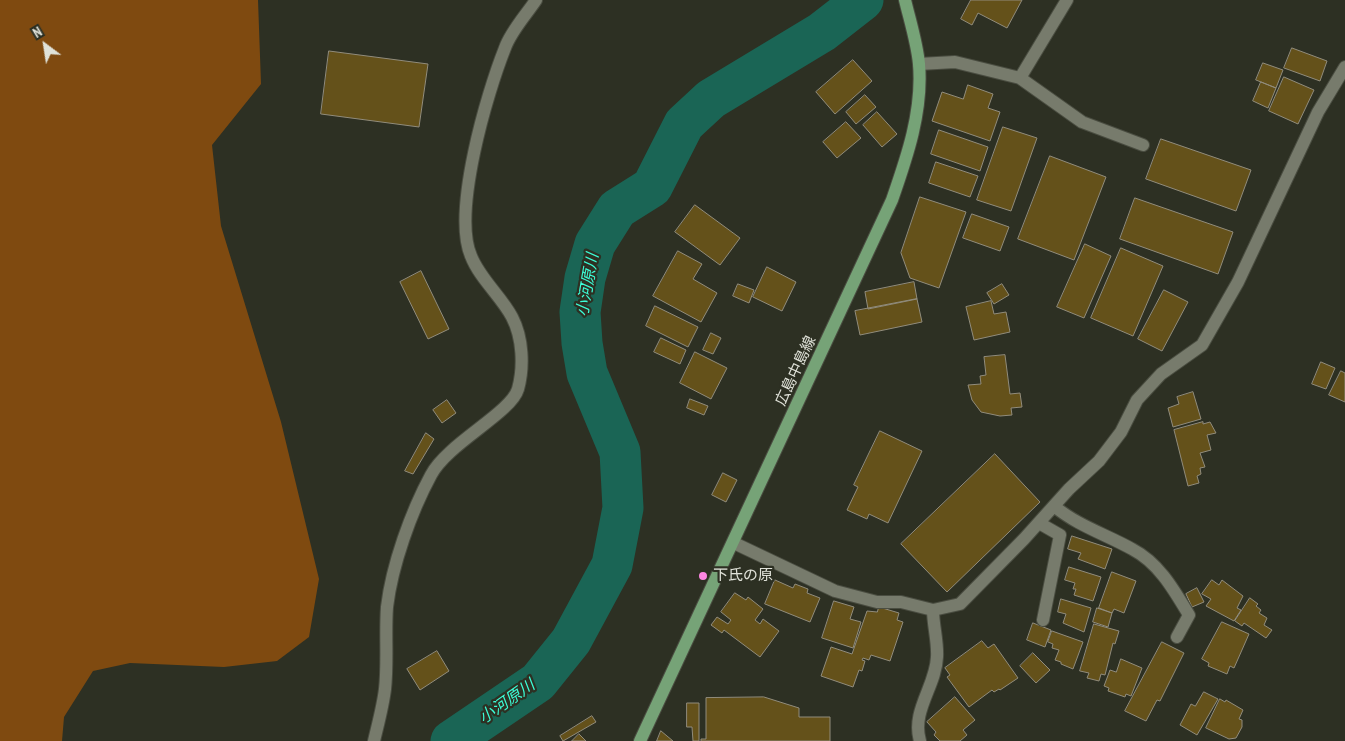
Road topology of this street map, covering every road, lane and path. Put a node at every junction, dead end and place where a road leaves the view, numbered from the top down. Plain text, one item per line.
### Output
1 (536, 0) edge
2 (1067, 0) edge
3 (907, 6) edge
4 (919, 64) junction
5 (1345, 67) edge
6 (1020, 78) junction
7 (1144, 145) dead end
8 (1054, 506) junction
9 (1039, 523) junction
10 (734, 543) junction
11 (933, 610) junction
12 (1043, 620) dead end
13 (1177, 638) dead end
14 (374, 741) edge
15 (640, 741) edge
16 (920, 741) edge

1 - 14 street
2 - 6 street
3 - 4 main road, 広島中島線
4 - 6 street
4 - 10 main road, 広島中島線
5 - 8 street
6 - 7 street
8 - 9 street
8 - 13 street
9 - 11 street
9 - 12 street
10 - 11 street
10 - 15 main road, 広島中島線
11 - 16 street

